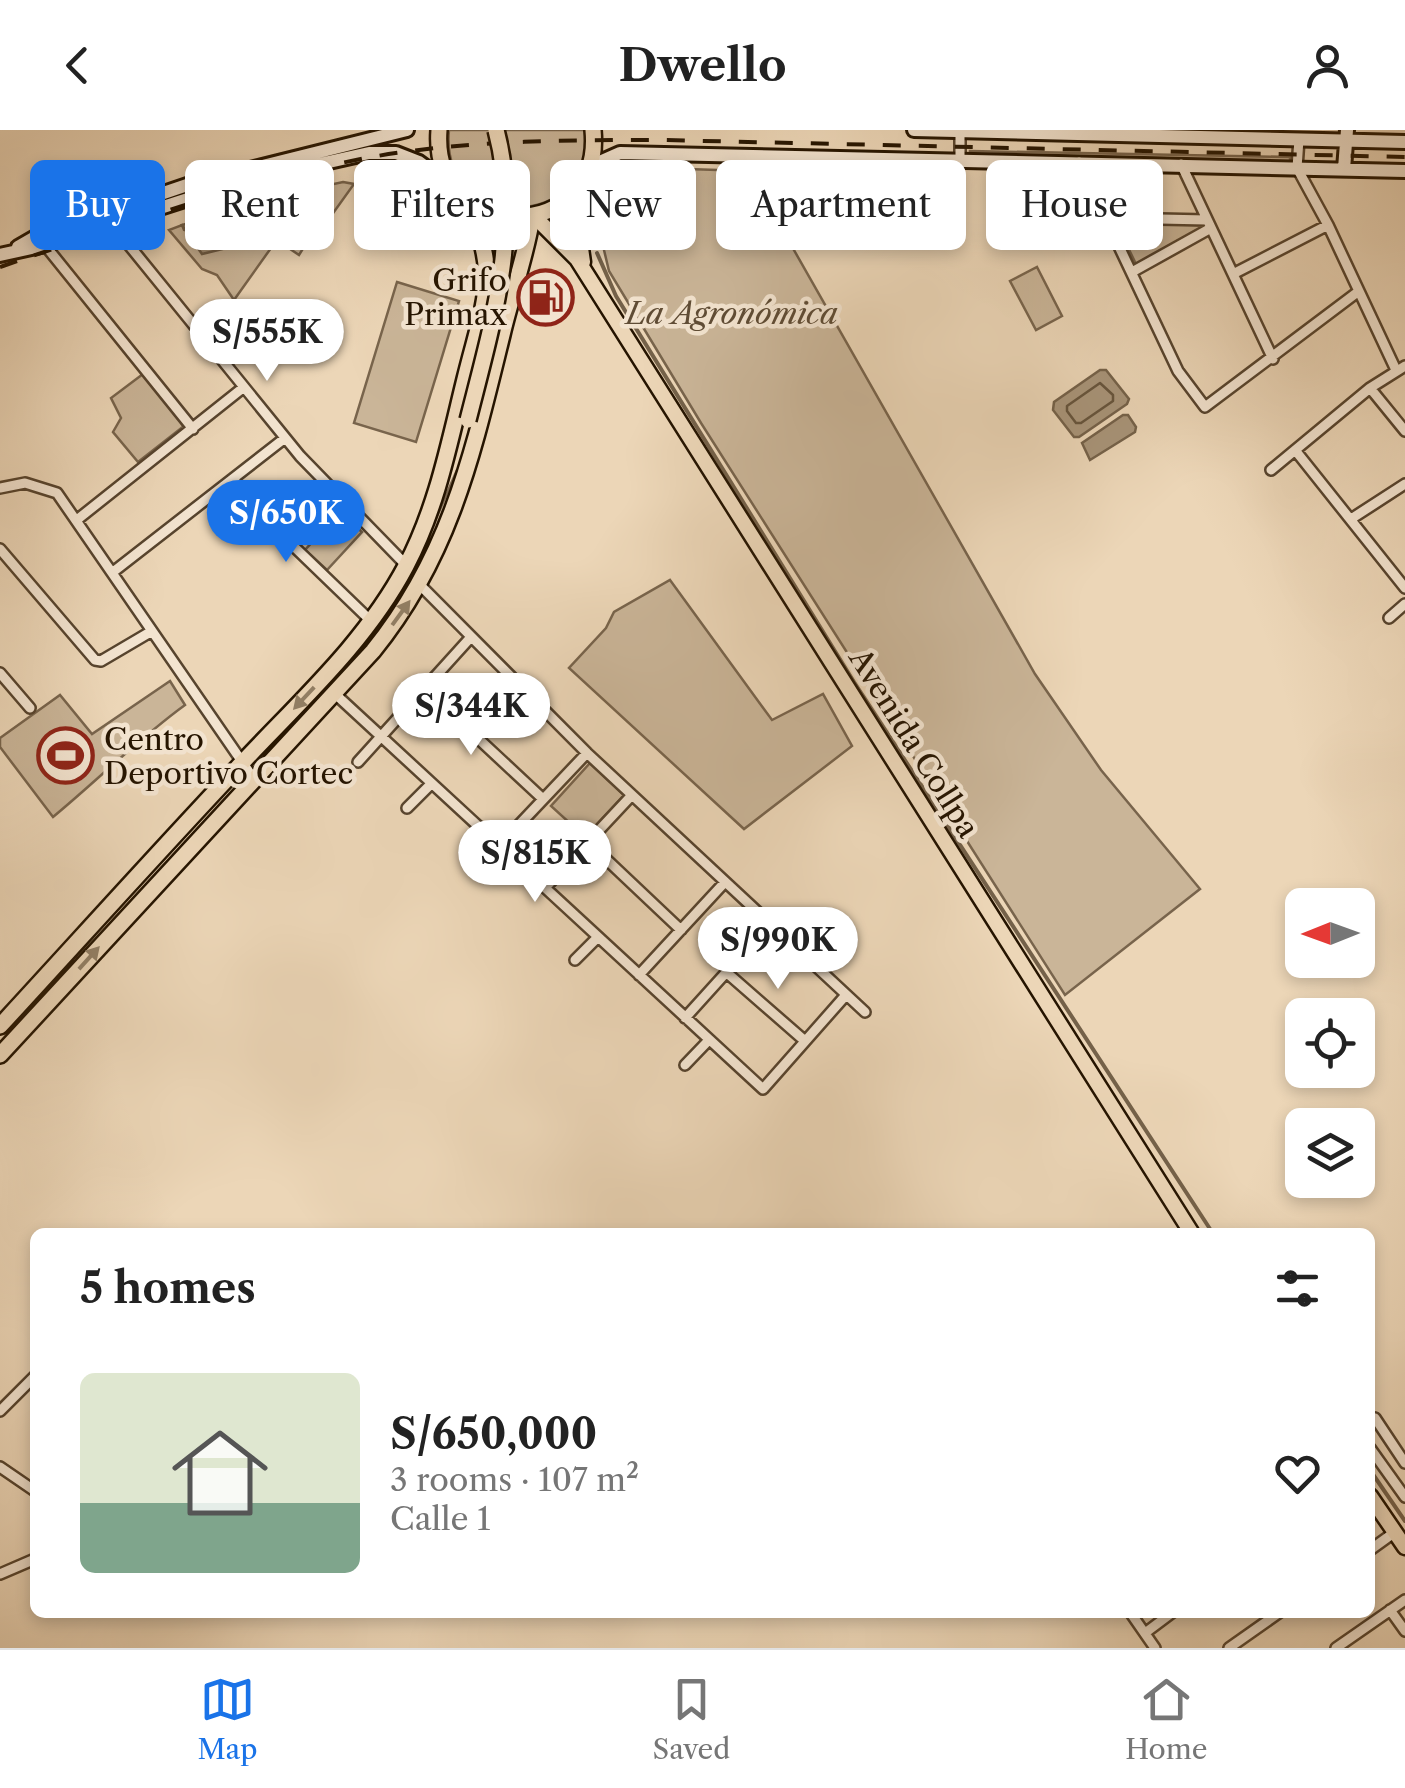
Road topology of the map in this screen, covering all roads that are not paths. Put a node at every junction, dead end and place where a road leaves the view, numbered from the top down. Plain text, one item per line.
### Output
1 (407, 130) edge
2 (439, 130) edge
3 (496, 130) edge
4 (593, 130) edge
5 (914, 130) edge
6 (960, 131) edge
7 (1341, 135) edge
8 (1299, 139) junction
9 (1405, 142) edge
10 (414, 160) edge
11 (441, 160) edge
12 (590, 160) edge
13 (604, 160) edge
14 (960, 160) joint
15 (1163, 164) edge
16 (1180, 164) junction
17 (1297, 168) junction
18 (1344, 168) junction
19 (1405, 170) edge
20 (165, 194) edge
21 (165, 205) edge
22 (550, 210) edge
23 (530, 216) edge
24 (533, 216) junction
25 (1163, 222) edge
26 (1209, 224) junction
27 (1328, 225) junction
28 (30, 245) edge
29 (48, 250) edge
30 (134, 250) edge
31 (485, 250) edge
32 (581, 250) edge
33 (1121, 250) edge
34 (4, 254) edge
35 (1132, 272) junction
36 (1232, 274) junction
37 (590, 282) junction
38 (1359, 291) junction
39 (1273, 359) junction
40 (1400, 368) edge
41 (244, 387) junction
42 (1370, 388) junction
43 (468, 420) junction
44 (193, 429) junction
45 (1405, 431) edge
46 (285, 438) junction
47 (1295, 450) junction
48 (1271, 470) dead end
49 (234, 480) junction
50 (1405, 484) edge
51 (0, 488) edge
52 (437, 494) junction
53 (458, 499) junction
54 (78, 519) junction
55 (1352, 519) junction
56 (0, 549) edge
57 (406, 566) junction
58 (112, 572) junction
59 (420, 585) junction
60 (1405, 588) edge
61 (1405, 604) edge
62 (1389, 618) dead end
63 (371, 621) junction
64 (152, 631) junction
65 (472, 636) junction
66 (0, 673) edge
67 (425, 688) junction
68 (333, 692) junction
69 (30, 708) dead end
70 (381, 738) junction
71 (587, 752) junction
72 (358, 762) dead end
73 (242, 763) junction
74 (254, 779) junction
75 (431, 784) junction
76 (632, 794) junction
77 (543, 800) junction
78 (408, 808) dead end
79 (588, 842) junction
80 (500, 846) junction
81 (144, 869) junction
82 (726, 882) junction
83 (158, 883) junction
84 (545, 888) junction
85 (770, 924) junction
86 (681, 930) junction
87 (598, 938) junction
88 (575, 960) dead end
89 (726, 972) junction
90 (639, 975) junction
91 (32, 992) junction
92 (846, 995) junction
93 (46, 1006) junction
94 (864, 1012) dead end
95 (684, 1018) junction
96 (0, 1026) edge
97 (709, 1040) junction
98 (805, 1041) junction
99 (0, 1056) edge
100 (685, 1066) dead end
101 (1188, 1228) edge
102 (30, 1381) edge
103 (0, 1411) edge
104 (1375, 1418) dead end
105 (1375, 1455) edge
106 (1405, 1463) edge
107 (0, 1467) edge
108 (30, 1488) edge
109 (1405, 1497) edge
110 (1375, 1503) edge
111 (1395, 1532) junction
112 (1375, 1542) edge
113 (1405, 1547) edge
114 (30, 1561) edge
115 (0, 1562) edge
116 (5, 1572) edge
117 (1405, 1600) edge
118 (1390, 1610) junction
119 (1134, 1618) edge
120 (1165, 1618) edge
121 (1272, 1618) edge
122 (1405, 1632) edge
123 (1144, 1633) junction
124 (1350, 1644) edge
125 (1155, 1648) edge
126 (1229, 1648) edge
127 (1336, 1648) edge

1 - 20 main road
2 - 11 highway
3 - 43 highway, bridge
4 - 12 highway
5 - 6 main road
6 - 8 main road
6 - 14 street
7 - 8 main road
7 - 9 main road
7 - 18 main road
8 - 17 street
10 - 21 main road
13 - 14 main road
15 - 16 main road
16 - 17 main road
16 - 26 street
17 - 18 main road
17 - 27 street
18 - 19 main road
22 - 24 highway
23 - 24 highway
24 - 37 main road, Avenida Collpa
24 - 53 highway
25 - 26 street
26 - 35 street
26 - 36 street
27 - 36 street
27 - 38 street
28 - 34 main road
29 - 44 street
30 - 41 street
31 - 52 highway
32 - 37 main road
33 - 35 street
35 - 39 street
36 - 39 street
37 - 101 main road, Avenida Collpa
38 - 39 street
38 - 40 street
40 - 42 street
41 - 44 street
41 - 46 street
42 - 45 street
42 - 47 street
43 - 52 highway
43 - 53 highway
44 - 54 street
46 - 49 street
46 - 57 street
47 - 48 street
47 - 55 street
49 - 58 street
49 - 63 street
50 - 55 street
51 - 54 street
52 - 57 highway
53 - 59 highway
54 - 58 street
55 - 60 street
56 - 64 street
57 - 63 highway
58 - 64 street
59 - 65 street
68 -> 59 highway
61 - 62 street
63 -> 73 highway
64 - 73 street
65 - 67 street
65 - 71 street
66 - 69 street
67 - 70 street
67 - 77 street
68 - 70 street
68 - 74 highway
70 - 72 street
70 - 75 street
71 - 76 street
71 - 77 street
73 - 74 street
73 - 81 highway
74 - 83 highway
75 - 78 street
75 - 80 street
76 - 79 street
76 - 82 street
77 - 80 street
79 - 84 street
79 - 86 street
80 - 84 street
81 - 83 highway
81 - 91 highway
82 - 85 street
82 - 86 street
93 -> 83 highway
84 - 87 street
85 - 89 street
85 - 92 street
86 - 90 street
87 - 88 street
87 - 90 street
89 - 95 street
89 - 98 street
90 - 95 street
91 - 93 highway
91 - 96 highway
92 - 94 street
92 - 98 street
93 - 99 highway
95 - 97 street
97 - 98 street
97 - 100 street
102 - 103 street
104 - 106 street
105 - 109 street
107 - 108 street
110 - 111 main road
111 - 112 street
111 - 113 main road
114 - 116 street
115 - 116 street
117 - 118 street
118 - 122 street
118 - 124 street
119 - 123 street
120 - 123 street
121 - 126 street
123 - 125 street
124 - 127 street

